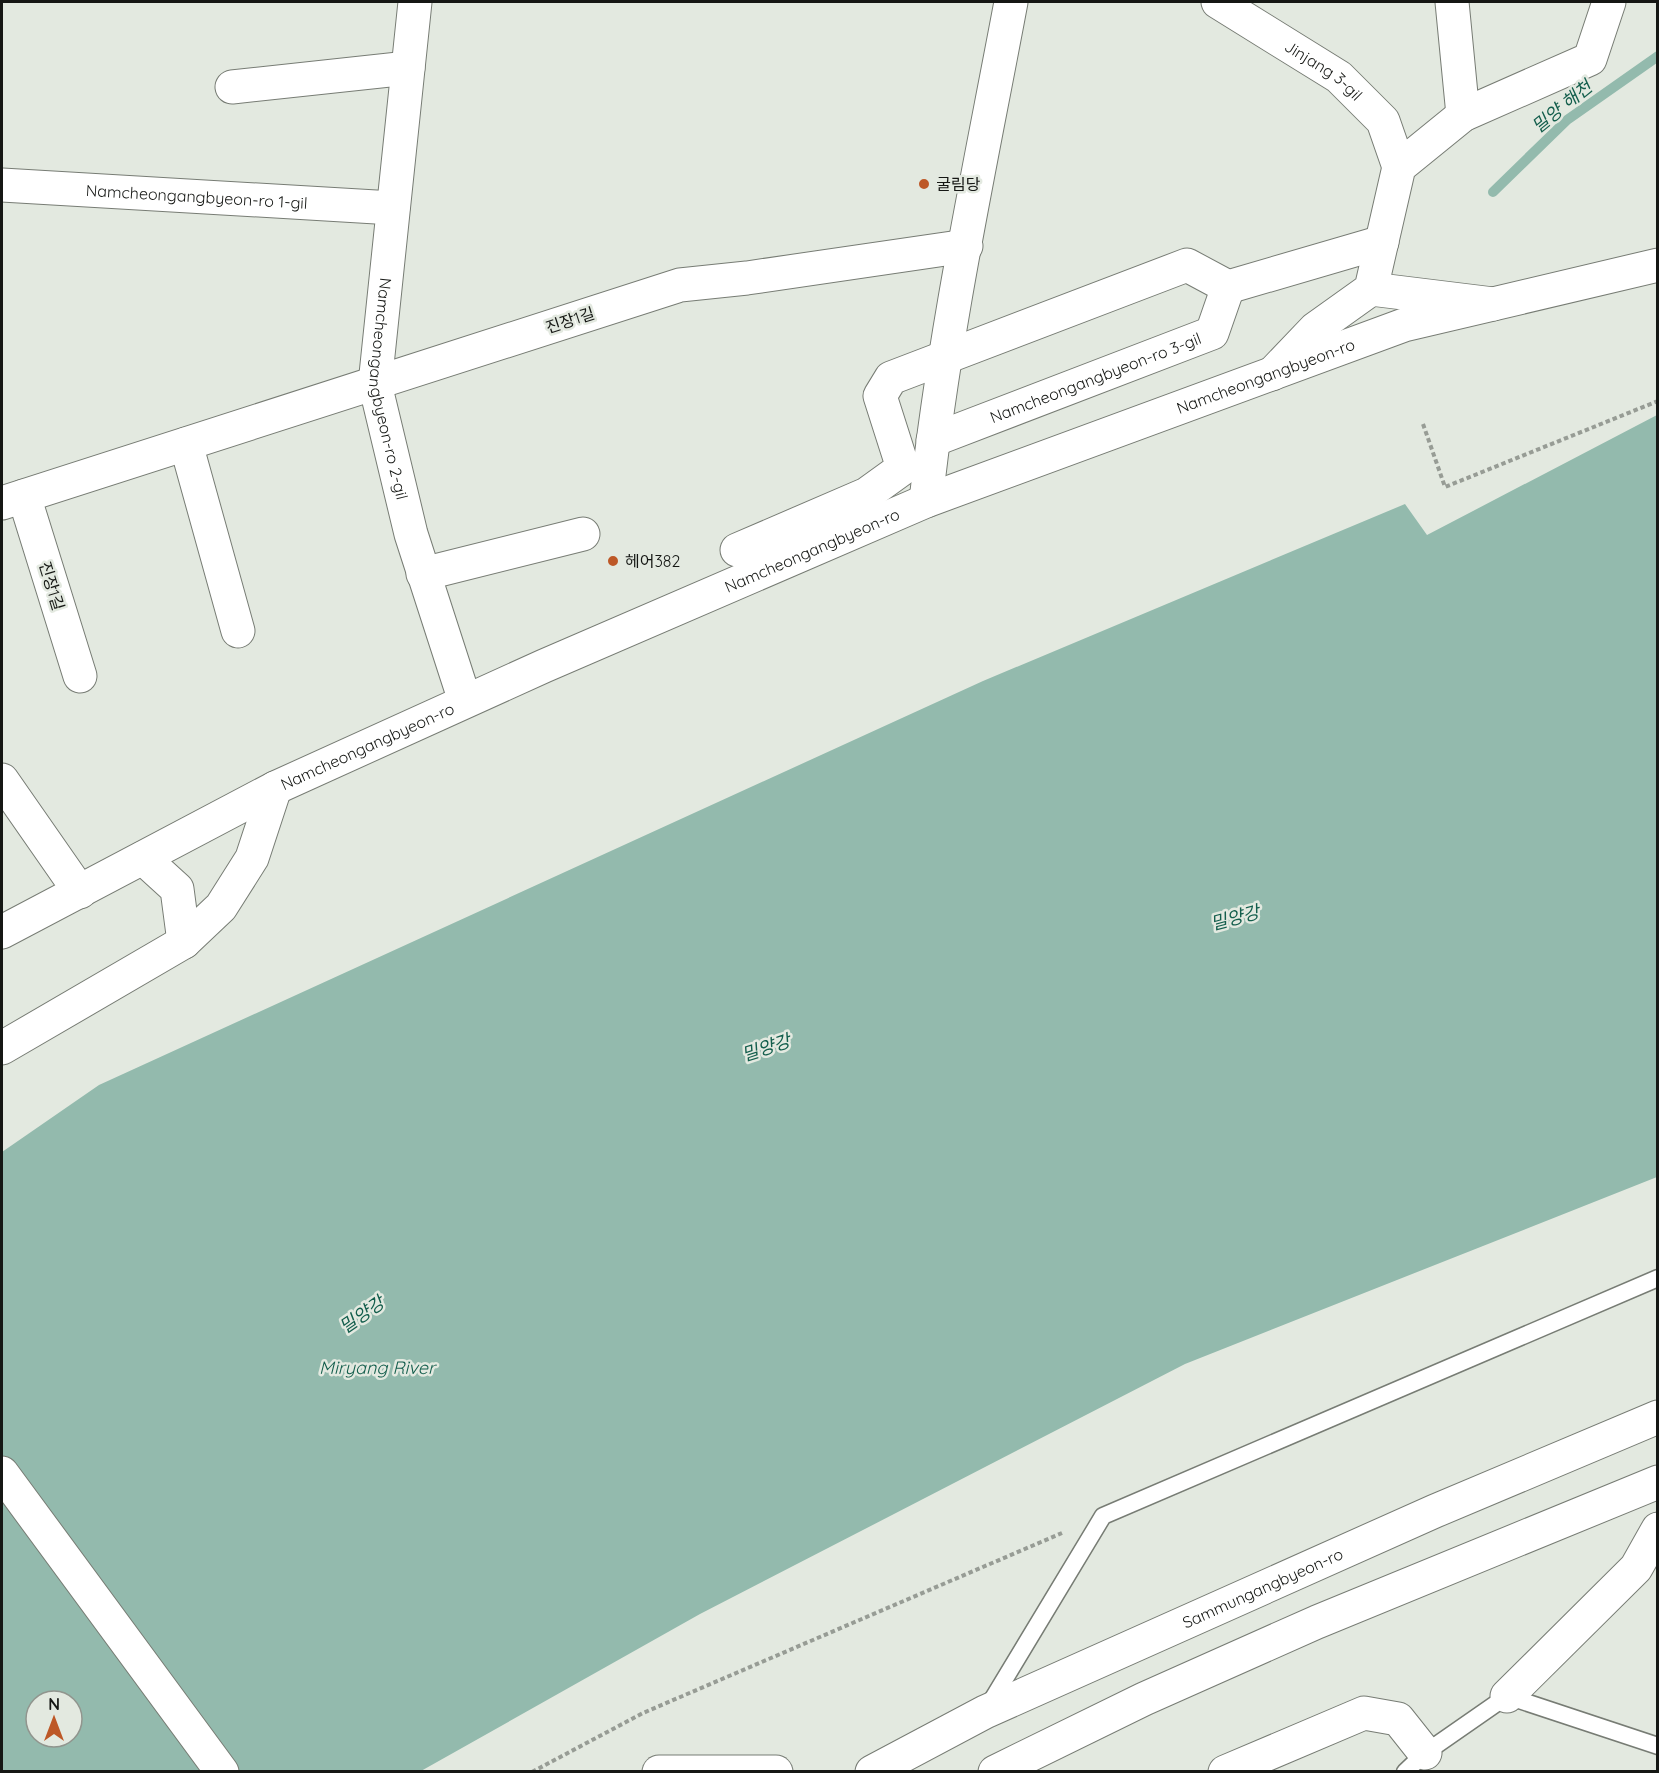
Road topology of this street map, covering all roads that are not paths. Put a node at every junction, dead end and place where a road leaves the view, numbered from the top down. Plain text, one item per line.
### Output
1 (415, 2) edge
2 (1011, 2) edge
3 (1218, 2) edge
4 (1452, 2) edge
5 (1609, 2) edge
6 (408, 68) junction
7 (232, 87) dead end
8 (1462, 115) junction
9 (1399, 167) junction
10 (2, 185) edge
11 (393, 208) junction
12 (1382, 242) junction
13 (966, 246) junction
14 (1658, 265) edge
15 (1228, 287) junction
16 (1371, 289) junction
17 (1493, 304) junction
18 (946, 359) junction
19 (1272, 374) junction
20 (375, 384) junction
21 (933, 440) junction
22 (186, 444) junction
23 (13, 499) edge
24 (926, 501) junction
25 (583, 534) dead end
26 (737, 550) dead end
27 (423, 574) junction
28 (238, 631) dead end
29 (80, 676) dead end
30 (465, 701) junction
31 (2, 780) edge
32 (275, 788) junction
33 (143, 858) junction
34 (80, 892) junction
35 (2, 932) edge
36 (184, 942) junction
37 (2, 1048) edge
38 (1658, 1278) edge
39 (1658, 1417) edge
40 (2, 1473) edge
41 (1658, 1482) edge
42 (1658, 1529) edge
43 (1507, 1696) junction
44 (985, 1712) junction
45 (1658, 1746) edge
46 (1415, 1762) edge
47 (222, 1772) edge
48 (659, 1772) edge
49 (776, 1772) edge
50 (872, 1772) edge
51 (995, 1772) edge
52 (1225, 1772) edge

1 - 6 street, Namcheongangbyeon-ro 2-gil
2 - 13 street
3 - 9 street, Jinjang 3-gil
4 - 8 street
5 - 8 street
6 - 7 street
6 - 11 street, Namcheongangbyeon-ro 2-gil
8 - 9 street
9 - 12 street
10 - 11 street, Namcheongangbyeon-ro 1-gil
11 - 20 street, Namcheongangbyeon-ro 2-gil
12 - 15 street
12 - 16 street
13 - 18 street
13 - 20 street, 진장1길
14 - 17 street, Namcheongangbyeon-ro
15 - 18 street
15 - 21 street, Namcheongangbyeon-ro 3-gil
16 - 17 street
16 - 19 street
17 - 19 street, Namcheongangbyeon-ro
18 - 21 street
18 - 26 street
19 - 24 street, Namcheongangbyeon-ro
20 - 22 street, 진장1길
20 - 27 street, Namcheongangbyeon-ro 2-gil
21 - 24 street
22 - 23 street, 진장1길
22 - 28 street
23 - 29 street, 진장1길
24 - 30 street, Namcheongangbyeon-ro
25 - 27 street
27 - 30 street, Namcheongangbyeon-ro 2-gil
30 - 32 street, Namcheongangbyeon-ro
31 - 34 street
32 - 33 street, Namcheongangbyeon-ro
32 - 36 street
33 - 34 street, Namcheongangbyeon-ro
33 - 36 street
34 - 35 street, Namcheongangbyeon-ro
36 - 37 street
38 - 44 lane
39 - 44 street, Sammungangbyeon-ro
40 - 47 street
41 - 51 street
42 - 43 street
43 - 45 lane
43 - 46 lane
44 - 50 street, Sammungangbyeon-ro
46 - 52 street
48 - 49 street

